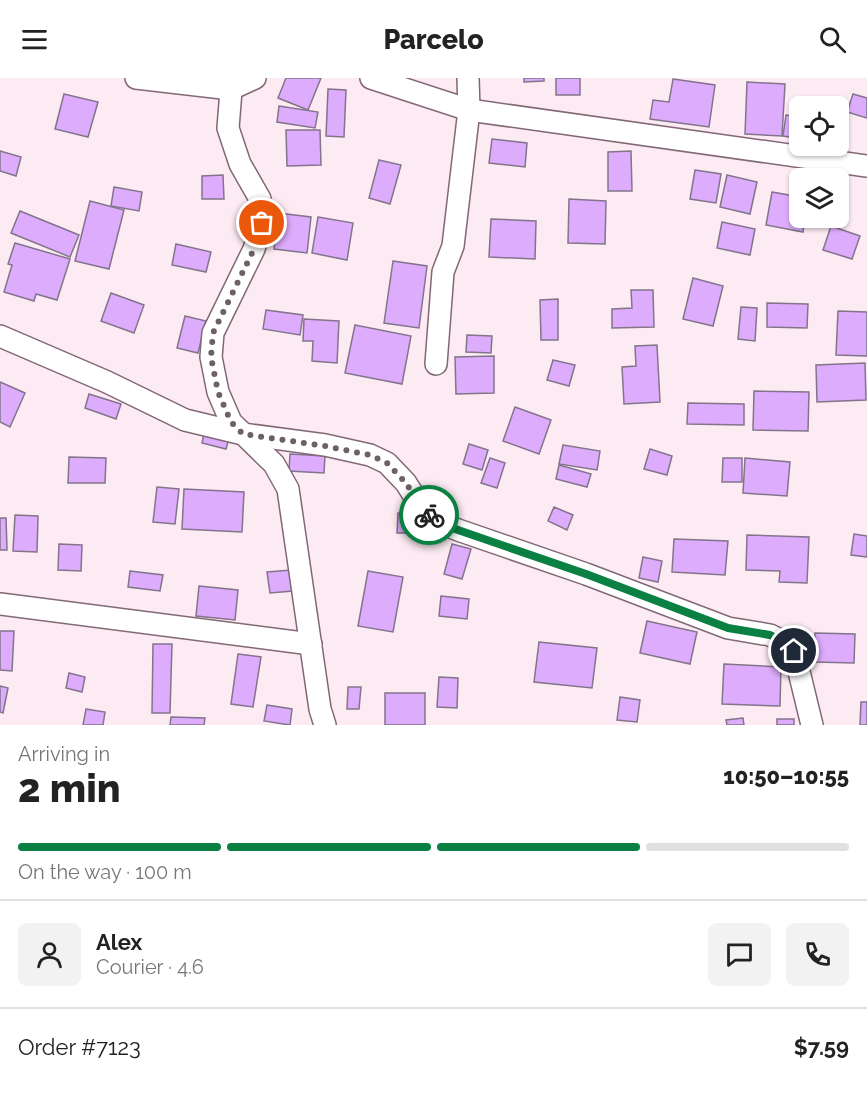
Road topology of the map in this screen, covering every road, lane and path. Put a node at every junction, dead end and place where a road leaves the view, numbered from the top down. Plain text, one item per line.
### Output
1 (136, 78) edge
2 (255, 78) edge
3 (371, 78) edge
4 (468, 78) edge
5 (231, 83) edge
6 (469, 110) junction
7 (867, 166) edge
8 (0, 336) edge
9 (436, 364) dead end
10 (243, 434) junction
11 (0, 604) edge
12 (311, 644) junction
13 (325, 725) edge
14 (812, 725) edge

1 - 5 street
2 - 5 street
3 - 6 street
4 - 6 street
5 - 10 street
6 - 7 street
6 - 9 street
8 - 10 street
10 - 12 street
10 - 14 street
11 - 12 street
12 - 13 street

